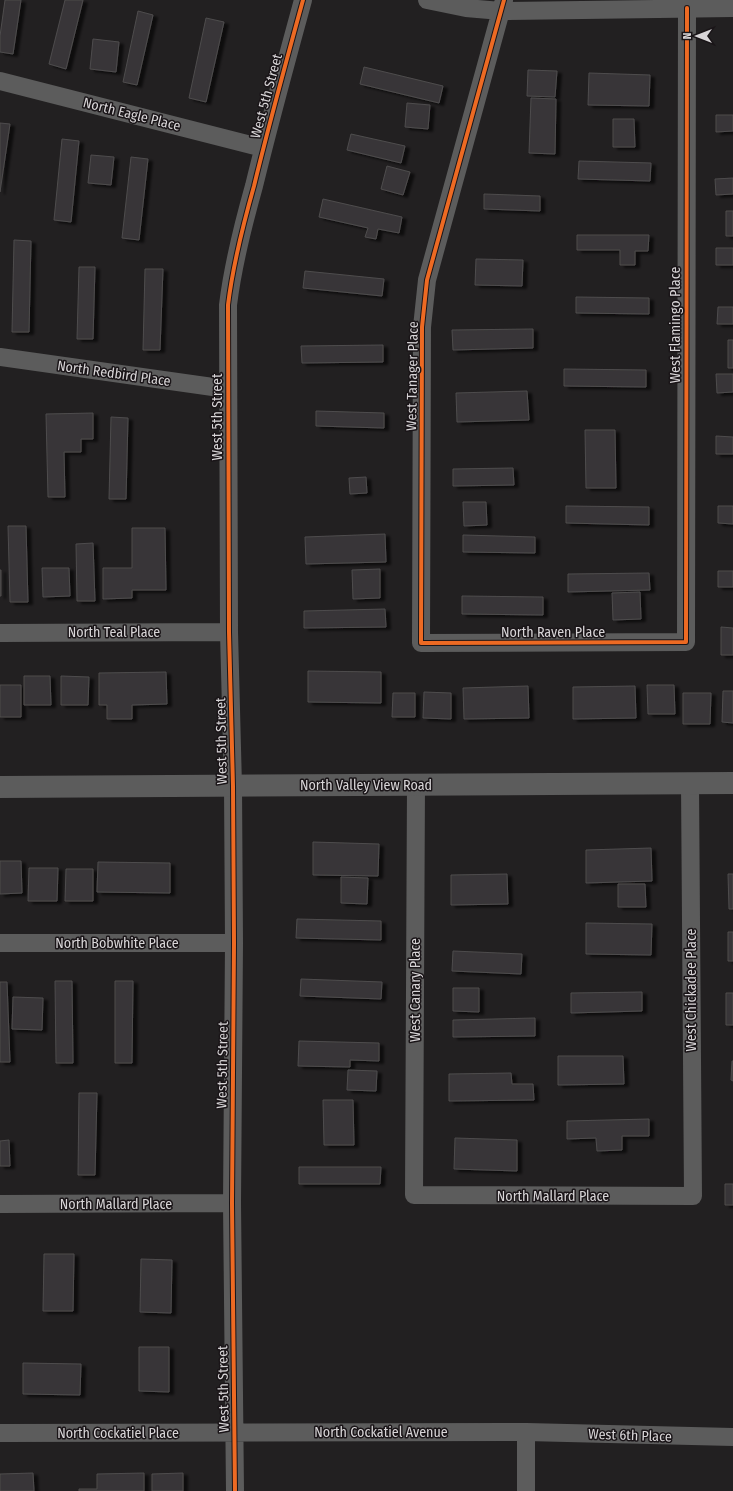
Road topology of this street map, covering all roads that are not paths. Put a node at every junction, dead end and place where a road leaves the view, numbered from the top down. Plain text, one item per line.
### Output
1 (303, 0) edge
2 (427, 0) edge
3 (502, 6) edge
4 (686, 8) junction
5 (733, 8) edge
6 (0, 81) edge
7 (263, 148) junction
8 (0, 357) edge
9 (227, 389) junction
10 (229, 632) junction
11 (0, 633) edge
12 (686, 642) joint
13 (421, 643) joint
14 (733, 783) edge
15 (416, 784) junction
16 (690, 784) junction
17 (233, 786) junction
18 (0, 787) edge
19 (0, 943) edge
20 (234, 943) junction
21 (414, 1195) joint
22 (693, 1196) joint
23 (232, 1203) junction
24 (0, 1204) edge
25 (526, 1432) junction
26 (0, 1433) edge
27 (235, 1433) junction
28 (733, 1437) edge
29 (235, 1491) edge
30 (526, 1491) edge

1 - 7 street, West 5th Street
2 - 3 street
3 - 4 street
3 - 13 street, West Tanager Place
4 - 5 street
4 - 12 street, West Flamingo Place
6 - 7 street, North Eagle Place
7 - 9 street, West 5th Street
8 - 9 street, North Redbird Place
9 - 10 street, West 5th Street
10 - 11 street, North Teal Place
10 - 17 street, West 5th Street
12 - 13 street, North Raven Place
14 - 16 street, North Valley View Road
15 - 16 street, North Valley View Road
15 - 17 street, North Valley View Road
15 - 21 street, West Canary Place
16 - 22 street, West Chickadee Place
17 - 18 street, North Valley View Road
17 - 20 street, West 5th Street
19 - 20 street, North Bobwhite Place
20 - 23 street, West 5th Street
21 - 22 street, North Mallard Place
23 - 24 street, North Mallard Place
23 - 27 street, West 5th Street
25 - 27 street, North Cockatiel Avenue
25 - 28 street, West 6th Place
25 - 30 street
26 - 27 street, North Cockatiel Place
27 - 29 street, West 5th Street

